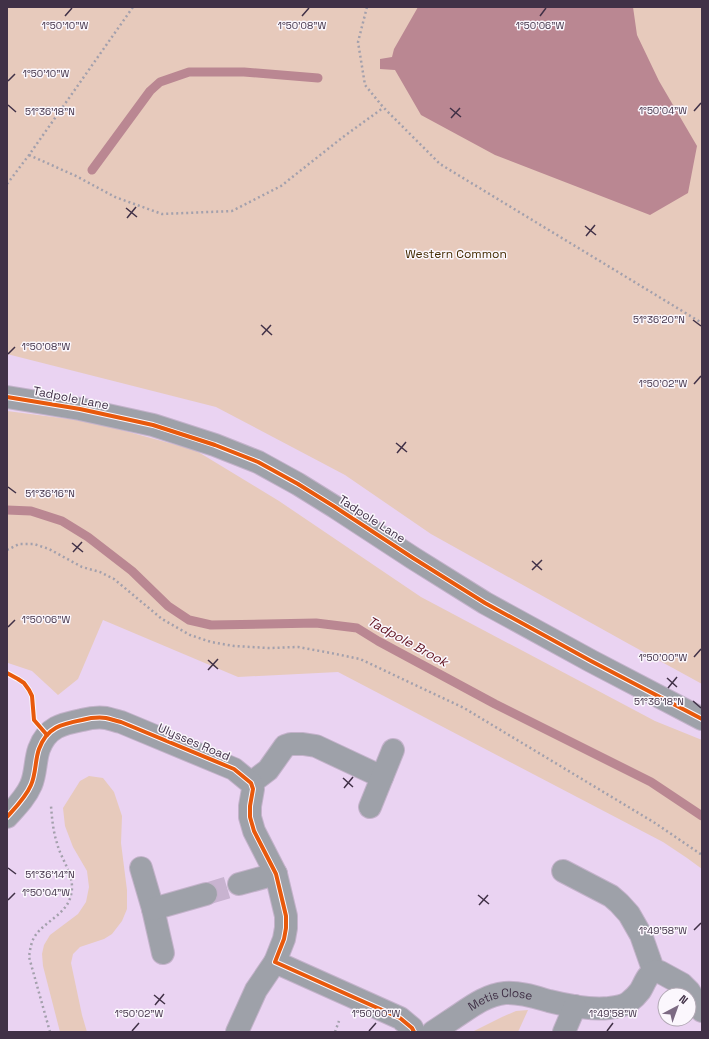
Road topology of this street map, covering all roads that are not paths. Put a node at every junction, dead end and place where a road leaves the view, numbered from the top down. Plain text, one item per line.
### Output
1 (7, 396) edge
2 (702, 719) edge
3 (393, 750) dead end
4 (382, 777) junction
5 (250, 783) junction
6 (370, 807) dead end
7 (7, 817) edge
8 (141, 868) dead end
9 (563, 871) dead end
10 (276, 874) junction
11 (239, 884) tunnel mouth
12 (206, 894) tunnel mouth
13 (152, 909) junction
14 (163, 953) dead end
15 (275, 962) junction
16 (654, 972) junction
17 (575, 1006) junction
18 (702, 1011) edge
19 (237, 1032) edge
20 (414, 1032) edge
21 (433, 1032) edge
22 (564, 1032) edge

1 - 2 street, Tadpole Lane
3 - 4 street
4 - 5 street
4 - 6 street
5 - 7 street, Ulysses Road
5 - 10 street
8 - 13 street
9 - 16 street
10 - 11 street
10 - 15 street
12 - 13 street
13 - 14 street
15 - 19 street
15 - 20 street
16 - 17 street, Metis Close
16 - 18 street
17 - 21 street, Metis Close
17 - 22 street

